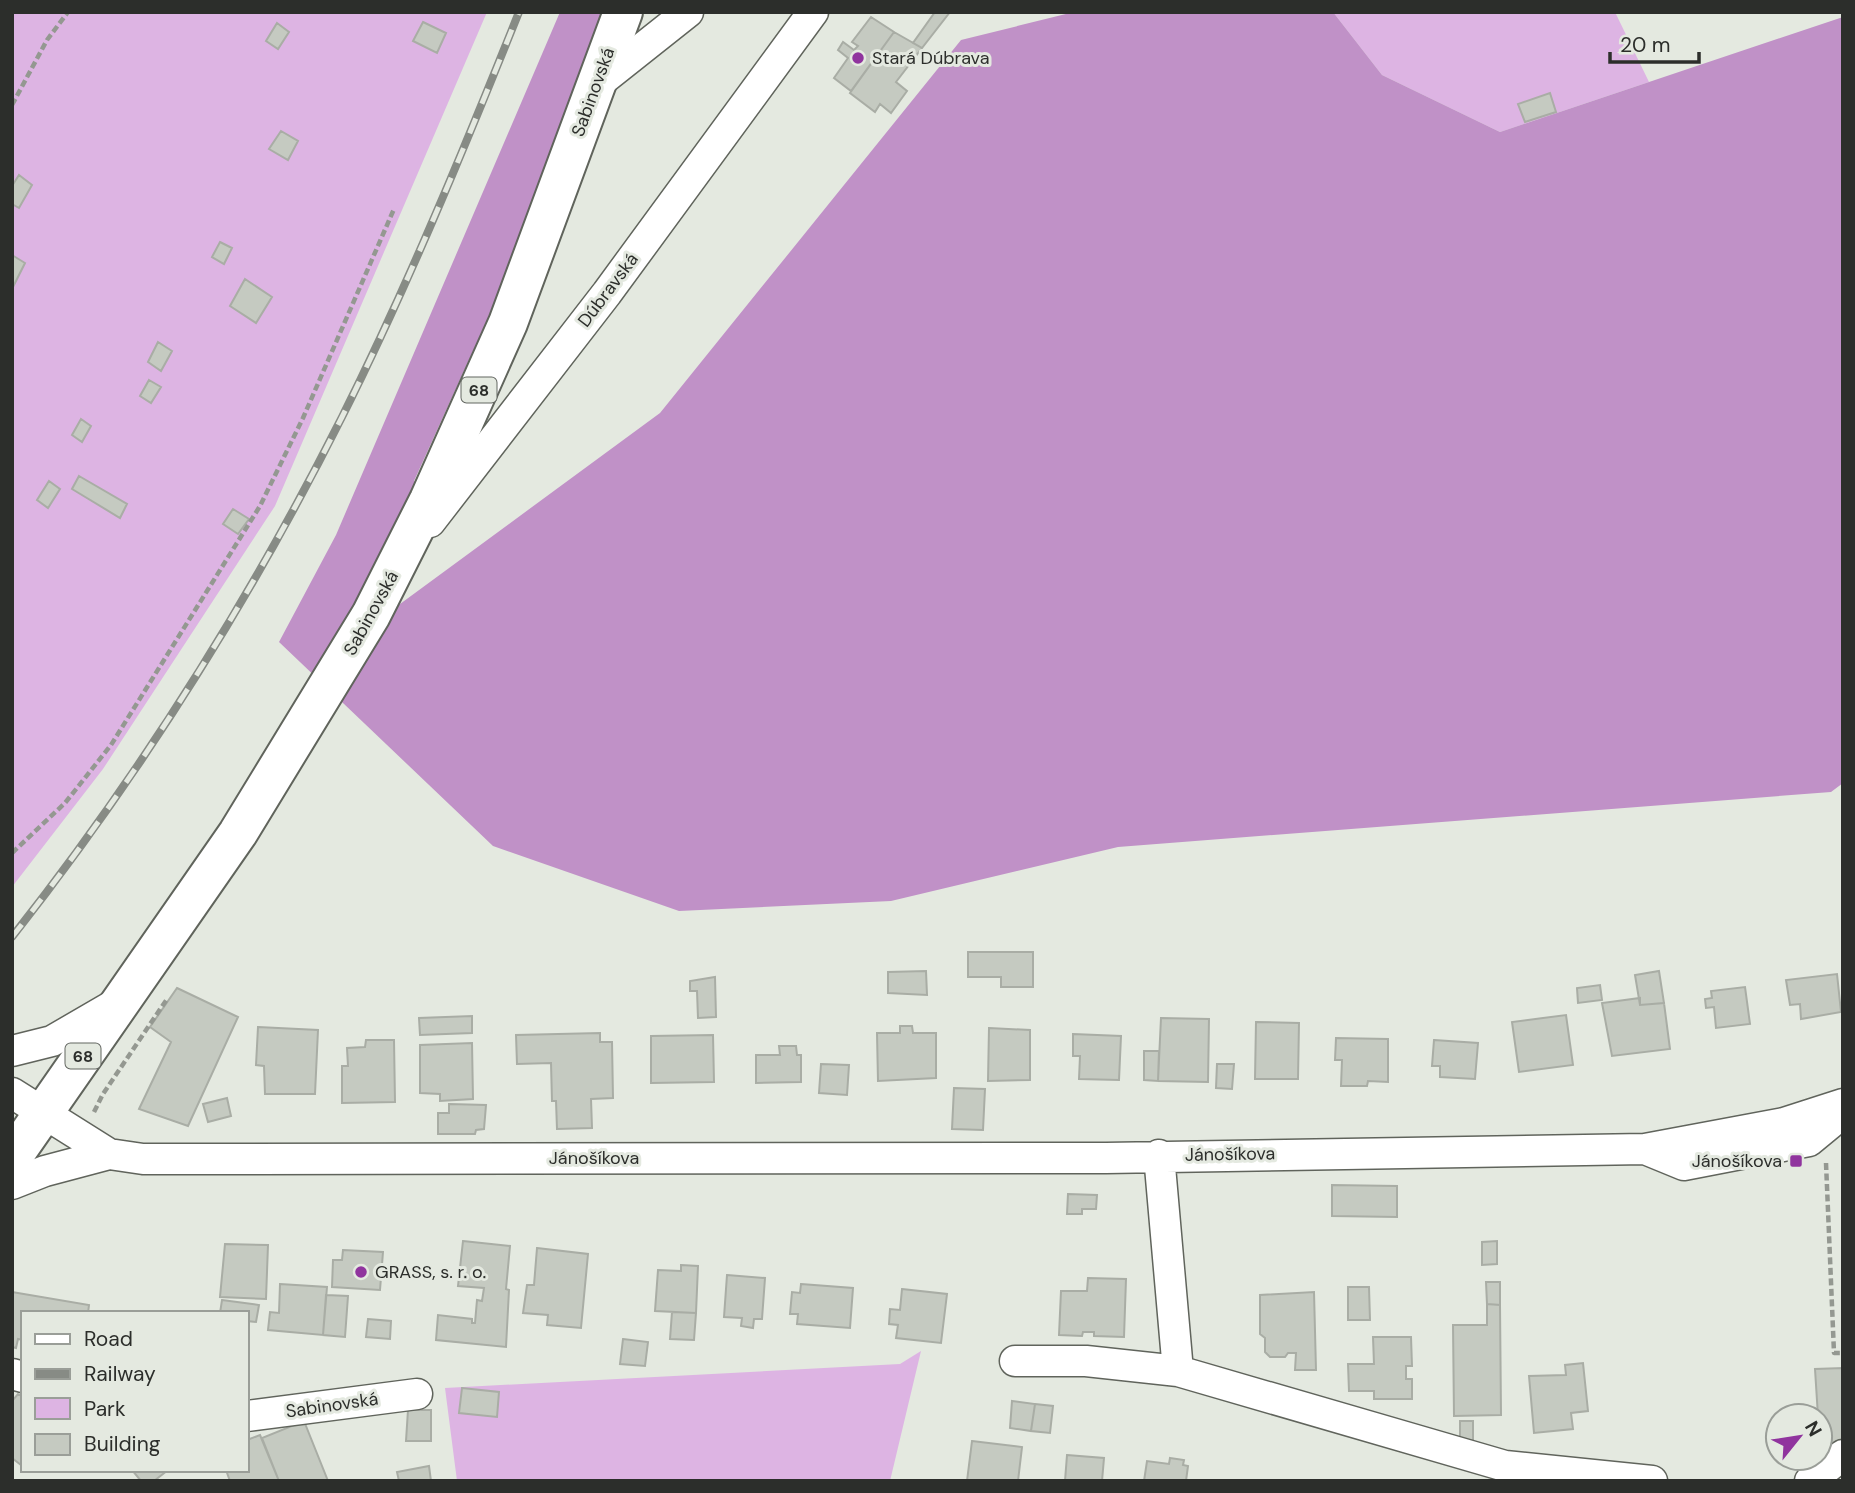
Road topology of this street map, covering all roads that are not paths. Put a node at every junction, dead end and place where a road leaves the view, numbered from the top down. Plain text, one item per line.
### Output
1 (623, 12) edge
2 (688, 12) edge
3 (813, 12) edge
4 (596, 85) junction
5 (398, 564) junction
6 (123, 999) junction
7 (12, 1051) edge
8 (27, 1103) edge
9 (1843, 1104) edge
10 (1843, 1112) edge
11 (1645, 1149) junction
12 (109, 1154) junction
13 (1159, 1154) junction
14 (12, 1158) edge
15 (12, 1184) edge
16 (1015, 1361) dead end
17 (1178, 1371) junction
18 (417, 1394) dead end
19 (248, 1416) edge
20 (1843, 1455) edge
21 (1652, 1481) edge
22 (1810, 1481) edge

1 - 4 main road, Sabinovská / 68
2 - 4 street
3 - 5 street, Dúbravská
4 - 5 main road, Sabinovská / 68
5 - 6 main road, Sabinovská / 68
6 - 7 street
6 - 8 main road, Sabinovská / 68
8 - 12 street, Jánošíkova
8 - 14 main road, Sabinovská / 68
9 - 11 street, Jánošíkova
10 - 11 street
11 - 13 street, Jánošíkova
12 - 13 street, Jánošíkova
12 - 15 street
13 - 17 street, Jánošíkova
16 - 17 street
17 - 21 street
18 - 19 street, Sabinovská
20 - 22 street

